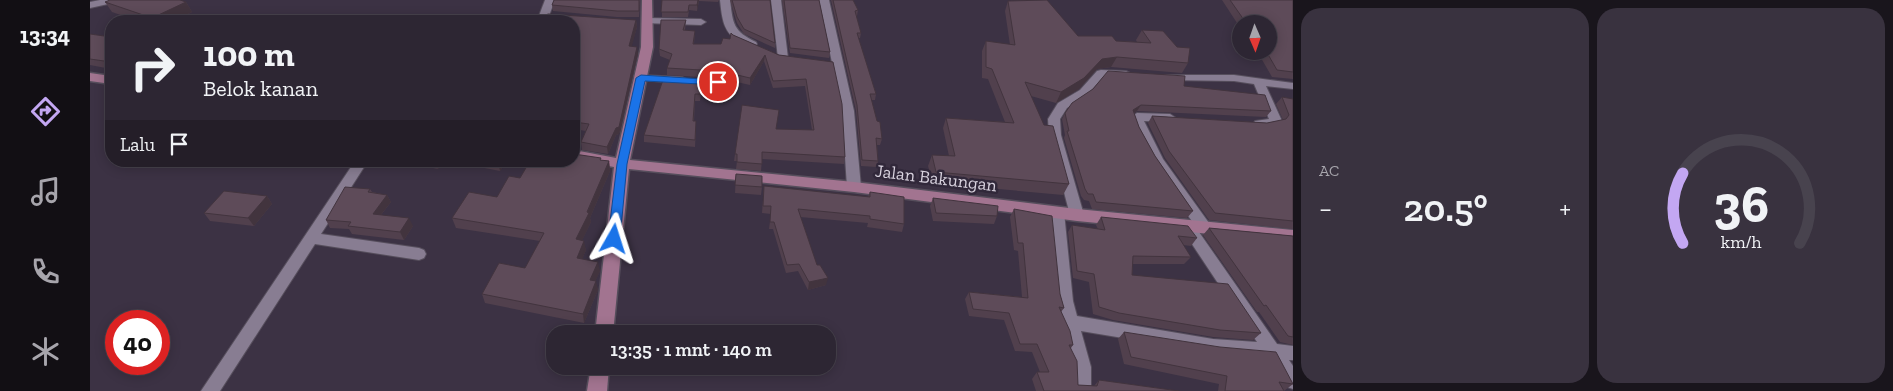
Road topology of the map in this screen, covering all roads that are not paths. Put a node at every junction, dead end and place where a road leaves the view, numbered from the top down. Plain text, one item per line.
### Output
1 (114, 0) edge
2 (550, 0) edge
3 (646, 0) edge
4 (725, 0) edge
5 (776, 0) edge
6 (824, 0) edge
7 (90, 5) edge
8 (548, 15) edge
9 (644, 22) junction
10 (701, 22) dead end
11 (1139, 76) edge
12 (90, 77) edge
13 (641, 78) junction
14 (1158, 78) edge
15 (105, 79) edge
16 (689, 81) edge
17 (1258, 81) junction
18 (1293, 86) edge
19 (1179, 119) edge
20 (1245, 123) edge
21 (580, 156) edge
22 (622, 164) junction
23 (358, 167) edge
24 (854, 187) junction
25 (1057, 212) junction
26 (1077, 215) junction
27 (1187, 226) junction
28 (1204, 227) junction
29 (1293, 236) edge
30 (311, 238) junction
31 (419, 254) dead end
32 (1071, 322) junction
33 (605, 325) edge
34 (1274, 352) junction
35 (1293, 353) edge
36 (599, 375) edge
37 (1293, 381) edge
38 (210, 391) edge
39 (597, 391) edge
40 (1082, 391) edge

1 - 7 street
2 - 8 street
3 - 9 main road
4 - 5 street
6 - 24 street
9 - 10 street
9 - 13 main road
11 - 26 street
12 - 15 main road
13 - 16 street
13 - 22 main road
14 - 17 street
17 - 18 street
17 - 20 street
19 - 28 street
21 - 22 main road, Jalan Bakungan
22 - 24 main road, Jalan Bakungan
22 - 33 main road
23 - 30 street
24 - 25 main road, Jalan Bakungan
25 - 26 main road, Jalan Bakungan
25 - 32 street
26 - 27 main road, Jalan Bakungan
27 - 28 main road, Jalan Bakungan
27 - 34 street
28 - 29 main road, Jalan Bakungan
30 - 31 street
30 - 38 street
32 - 34 street
32 - 40 street
34 - 35 street
34 - 37 street
36 - 39 main road

